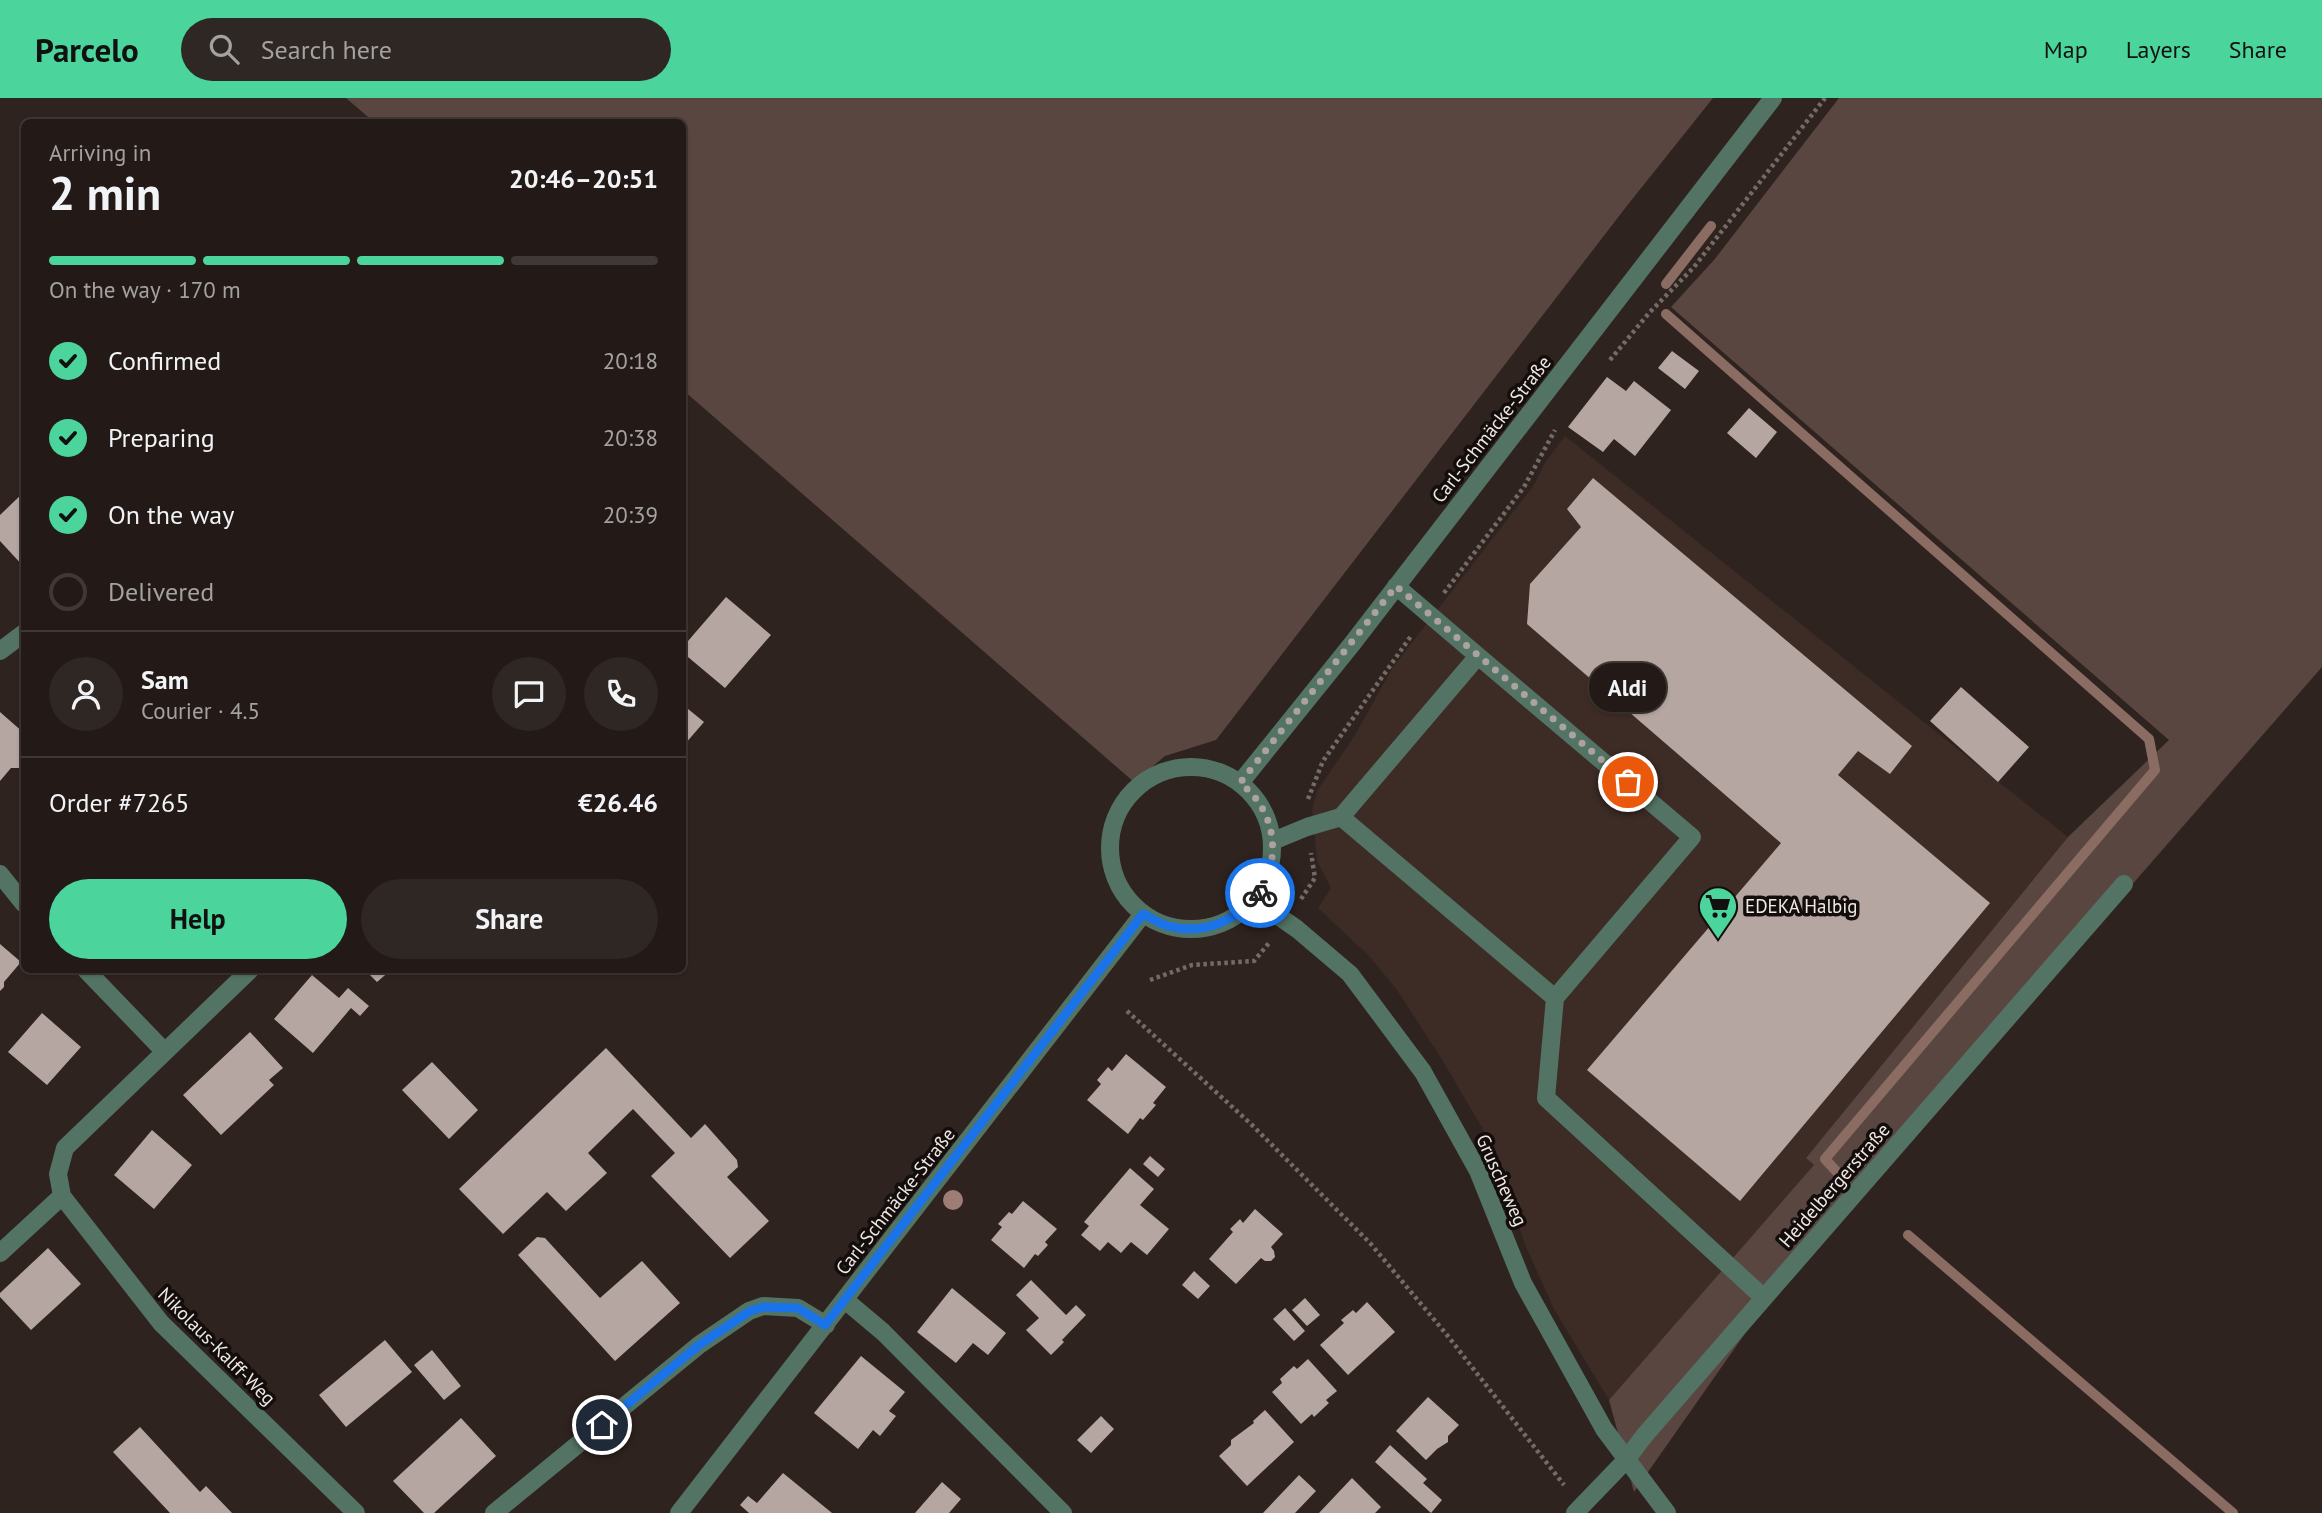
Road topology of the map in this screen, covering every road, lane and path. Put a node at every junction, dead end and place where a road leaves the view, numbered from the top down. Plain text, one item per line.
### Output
1 (1773, 98) edge
2 (1825, 98) edge
3 (1606, 366) dead end
4 (1555, 430) dead end
5 (1396, 586) junction
6 (1428, 614) junction
7 (21, 635) edge
8 (0, 651) edge
9 (1478, 656) junction
10 (1240, 783) junction
11 (1341, 817) junction
12 (1307, 827) junction
13 (1273, 841) junction
14 (0, 874) edge
15 (2123, 884) dead end
16 (1254, 899) junction
17 (21, 900) edge
18 (1143, 914) junction
19 (1286, 922) junction
20 (89, 973) edge
21 (247, 973) edge
22 (1150, 980) dead end
23 (1555, 998) junction
24 (1127, 1011) dead end
25 (164, 1051) junction
26 (62, 1196) junction
27 (0, 1253) edge
28 (1763, 1298) junction
29 (845, 1300) junction
30 (825, 1325) junction
31 (1626, 1460) junction
32 (1569, 1491) dead end
33 (356, 1513) edge
34 (495, 1513) edge
35 (679, 1513) edge
36 (1063, 1513) edge
37 (1575, 1513) edge
38 (1668, 1513) edge

1 - 5 street, Carl-Schmäcke-Straße
2 - 3 path
4 - 6 path
5 - 6 street
5 - 10 street, Carl-Schmäcke-Straße
6 - 9 street
6 - 12 path
7 - 8 street
9 - 11 street
9 - 23 street
10 - 13 street
10 - 18 street
11 - 12 street
11 - 23 street
12 - 13 street
12 - 19 path
13 - 16 street
14 - 17 street
15 - 28 street, Heidelbergerstraße
16 - 18 street
16 - 19 street, Gruscheweg
18 - 29 street, Carl-Schmäcke-Straße
19 - 22 path
19 - 31 street, Gruscheweg
20 - 25 street
21 - 25 street
23 - 28 street
24 - 32 path
25 - 26 street
26 - 27 street
26 - 33 street, Nikolaus-Kalff-Weg
28 - 31 street, Heidelbergerstraße
29 - 30 street, Carl-Schmäcke-Straße
29 - 36 street
30 - 34 street
30 - 35 street, Carl-Schmäcke-Straße
31 - 37 street, Heidelbergerstraße
31 - 38 street, Gruscheweg

